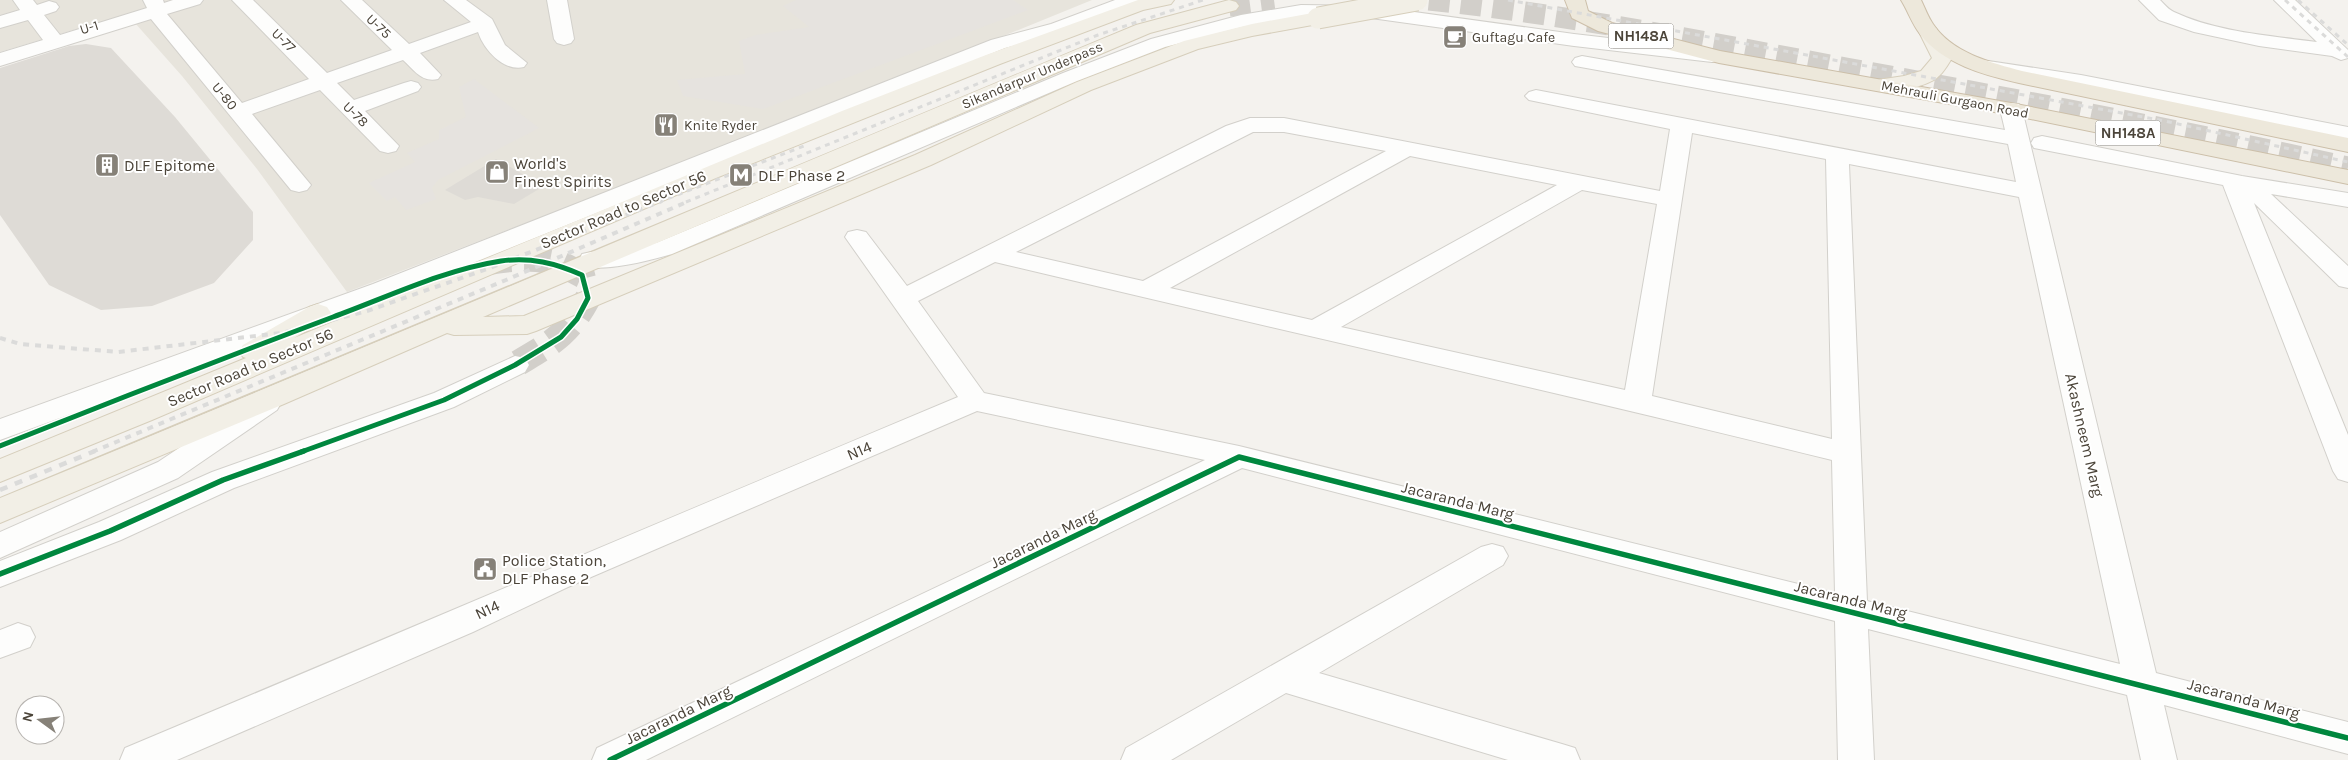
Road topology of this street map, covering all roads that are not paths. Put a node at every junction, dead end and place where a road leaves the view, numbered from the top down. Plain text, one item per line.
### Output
1 (193, 0) edge
2 (242, 0) edge
3 (454, 0) edge
4 (558, 0) edge
5 (1133, 0) edge
6 (1164, 0) edge
7 (1417, 0) edge
8 (1575, 0) edge
9 (1911, 0) edge
10 (2149, 0) edge
11 (2284, 0) edge
12 (357, 1) edge
13 (37, 5) edge
14 (163, 5) edge
15 (1229, 6) tunnel mouth
16 (0, 22) edge
17 (485, 24) junction
18 (1049, 29) junction
19 (1929, 32) junction
20 (63, 38) junction
21 (564, 39) dead end
22 (407, 51) junction
23 (0, 55) edge
24 (1719, 56) junction
25 (2343, 56) edge
26 (0, 60) edge
27 (1582, 62) dead end
28 (517, 63) dead end
29 (1975, 65) junction
30 (970, 66) junction
31 (431, 75) dead end
32 (323, 82) junction
33 (1878, 84) junction
34 (411, 87) dead end
35 (1536, 96) dead end
36 (2011, 109) junction
37 (351, 110) junction
38 (238, 112) junction
39 (1682, 125) junction
40 (803, 134) junction
41 (2348, 134) edge
42 (763, 138) junction
43 (2030, 141) junction
44 (2348, 145) edge
45 (388, 146) dead end
46 (1407, 149) junction
47 (1837, 155) junction
48 (2348, 178) edge
49 (2233, 180) junction
50 (1579, 182) junction
51 (299, 185) dead end
52 (2030, 192) junction
53 (1671, 200) junction
54 (2348, 200) edge
55 (857, 237) dead end
56 (992, 254) junction
57 (591, 260) junction
58 (2348, 280) edge
59 (1146, 290) junction
60 (903, 298) junction
61 (318, 313) junction
62 (441, 326) junction
63 (1315, 330) junction
64 (515, 365) tunnel mouth
65 (192, 380) junction
66 (274, 397) junction
67 (975, 401) junction
68 (1637, 402) junction
69 (2338, 424) edge
70 (0, 430) edge
71 (0, 446) edge
72 (1846, 453) junction
73 (1238, 457) junction
74 (0, 471) edge
75 (2348, 471) edge
76 (0, 511) edge
77 (0, 546) edge
78 (1492, 556) dead end
79 (0, 574) edge
80 (1851, 612) junction
81 (1283, 677) junction
82 (2140, 684) junction
83 (2348, 738) edge
84 (138, 760) edge
85 (610, 760) edge
86 (1139, 760) edge
87 (1562, 760) edge
88 (1856, 760) edge
89 (2159, 760) edge

1 - 14 street
2 - 32 street, U-77
3 - 17 street
4 - 21 street
5 - 18 street
6 - 30 main road, Sikandarpur Underpass
7 - 62 main road, bridge
8 - 24 highway, Mehrauli Gurgaon Road / NH148A
9 - 19 highway, NH148A
10 - 25 street
11 - 25 street
12 - 22 street, U-75
13 - 16 street
13 - 20 street
14 - 20 street
14 - 38 street, U-80
15 - 57 main road, Sikandarpur Underpass
17 - 22 street
17 - 28 street
18 - 30 street
18 - 42 street
19 - 29 highway, NH148A
19 - 33 main road
20 - 23 street
20 - 26 street
22 - 31 street, U-75
22 - 32 street
24 - 33 highway, Mehrauli Gurgaon Road / NH148A
24 - 57 street
27 - 43 street
29 - 41 street
29 - 44 highway, NH148A
30 - 40 main road, Sector Road to Sector 56
32 - 37 street, U-78
32 - 38 street
33 - 36 highway, Mehrauli Gurgaon Road / NH148A
34 - 37 street
35 - 39 street
36 - 43 street, Akashneem Marg
36 - 48 highway, Mehrauli Gurgaon Road / NH148A
37 - 45 street, U-78
38 - 51 street, U-80
39 - 47 street
39 - 53 street
40 - 42 main road
40 - 65 main road, Sector Road to Sector 56
42 - 61 street
43 - 49 street
43 - 52 street, Akashneem Marg
46 - 50 street
46 - 56 street
46 - 59 street
47 - 52 street
47 - 72 street
49 - 54 street
49 - 58 street
49 - 69 street
50 - 53 street
50 - 63 street
52 - 82 street, Akashneem Marg
53 - 68 street
55 - 60 street
56 - 59 street
56 - 60 street
57 - 62 main road
59 - 63 street
60 - 67 street
61 - 65 main road
61 - 70 street
62 - 66 main road
63 - 68 street
64 - 79 street
65 - 71 street
65 - 74 main road, Sector Road to Sector 56
66 - 76 main road
66 - 77 street
67 - 73 street
67 - 84 street, N14
68 - 72 street
69 - 75 street
72 - 80 street
73 - 80 street, Jacaranda Marg
73 - 85 street, Jacaranda Marg
78 - 81 street
80 - 82 street, Jacaranda Marg
80 - 88 street
81 - 86 street
81 - 87 street
82 - 83 street, Jacaranda Marg
82 - 89 street, Akashneem Marg

